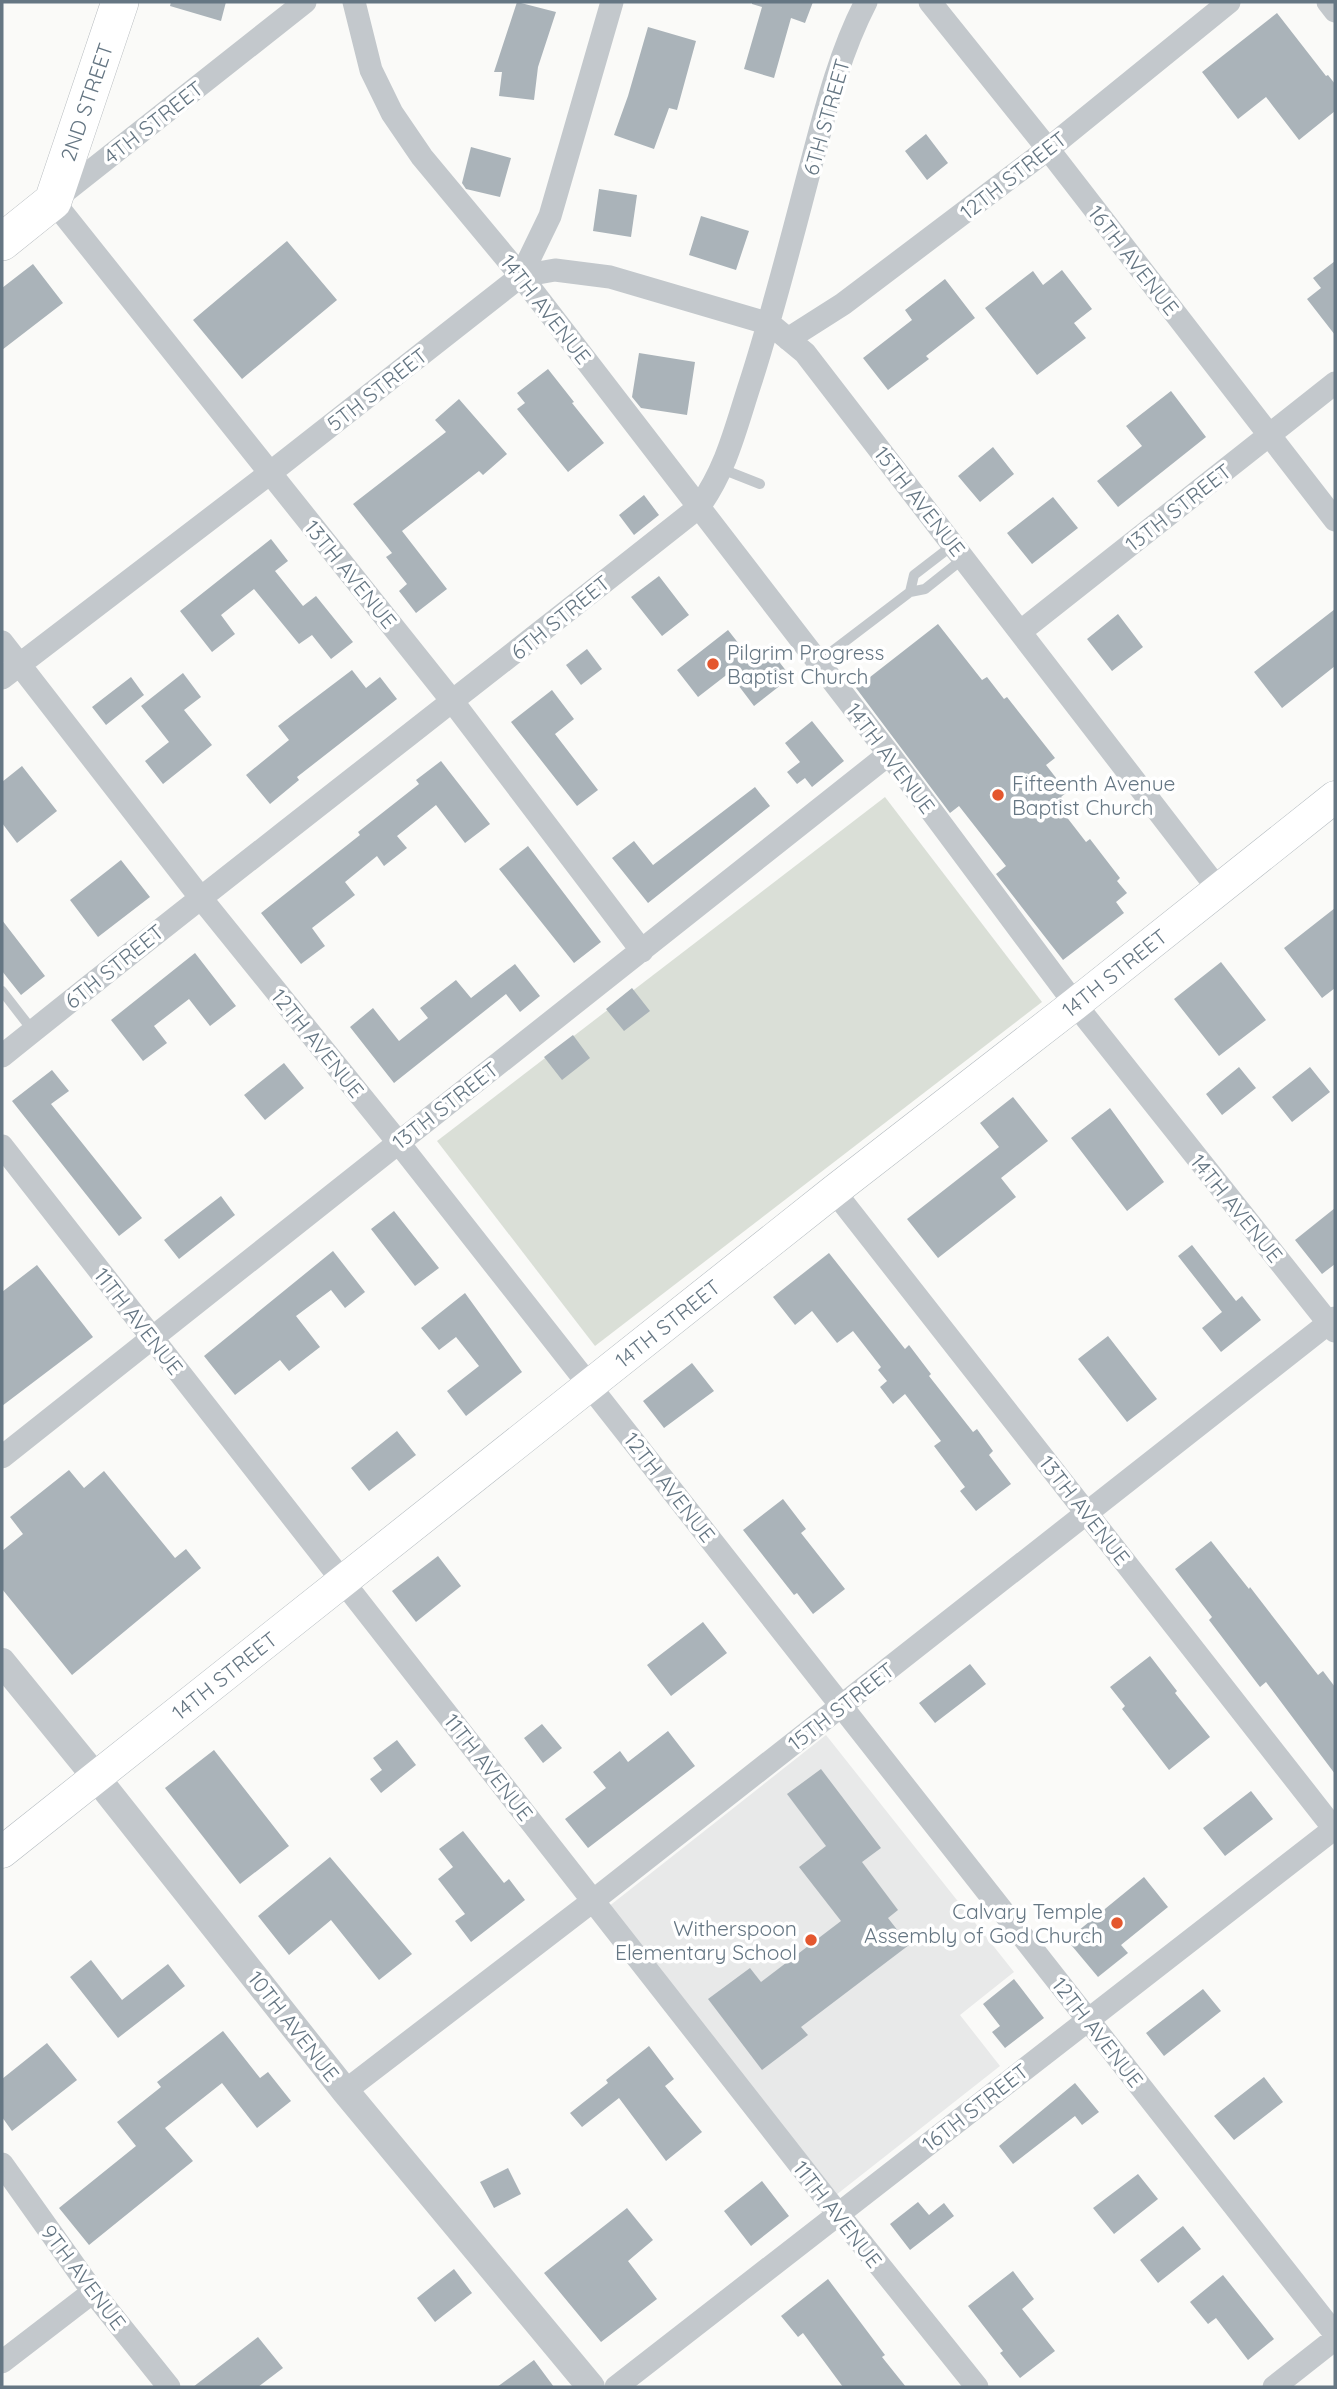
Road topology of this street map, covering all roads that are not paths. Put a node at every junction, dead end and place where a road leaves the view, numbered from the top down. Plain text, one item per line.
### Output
1 (120, 2) edge
2 (304, 2) edge
3 (354, 2) edge
4 (611, 2) edge
5 (866, 2) edge
6 (930, 2) edge
7 (1230, 2) edge
8 (1328, 2) edge
9 (1335, 11) edge
10 (1048, 149) junction
11 (53, 201) junction
12 (2, 242) edge
13 (521, 276) junction
14 (770, 324) junction
15 (788, 339) junction
16 (1335, 383) edge
17 (1269, 435) junction
18 (722, 469) junction
19 (270, 473) junction
20 (760, 484) dead end
21 (699, 507) junction
22 (1335, 520) edge
23 (959, 551) junction
24 (910, 592) junction
25 (1020, 632) junction
26 (2, 642) edge
27 (818, 662) junction
28 (10, 671) edge
29 (453, 702) junction
30 (889, 754) junction
31 (1335, 797) edge
32 (1218, 889) junction
33 (201, 897) junction
34 (642, 951) junction
35 (2, 990) edge
36 (1075, 1004) junction
37 (33, 1031) junction
38 (2, 1056) edge
39 (398, 1142) junction
40 (2, 1146) edge
41 (834, 1191) junction
42 (1333, 1324) edge
43 (153, 1337) junction
44 (589, 1385) junction
45 (2, 1457) edge
46 (1087, 1513) junction
47 (343, 1580) junction
48 (2, 1662) edge
49 (841, 1707) junction
50 (96, 1776) junction
51 (1335, 1829) edge
52 (2, 1852) edge
53 (594, 1900) junction
54 (1088, 2019) junction
55 (345, 2091) junction
56 (2, 2164) edge
57 (839, 2215) junction
58 (93, 2292) junction
59 (1335, 2337) edge
60 (2, 2362) edge
61 (169, 2387) edge
62 (591, 2387) edge
63 (616, 2387) edge
64 (976, 2387) edge
65 (1274, 2387) edge

1 - 11 main road, 2ND STREET
2 - 11 street, 4TH STREET
3 - 13 street, 14TH AVENUE
4 - 13 street, 5TH STREET
5 - 14 street, 6TH STREET
6 - 10 street, 16TH AVENUE
7 - 10 street, 12TH STREET
8 - 9 street
10 - 15 street, 12TH STREET
10 - 17 street, 16TH AVENUE
11 - 12 main road, 4TH STREET
11 - 19 street, 13TH AVENUE
13 - 14 street, 15TH AVENUE
13 - 19 street, 5TH STREET
13 - 21 street, 14TH AVENUE
14 - 15 street, 15TH AVENUE
14 - 18 street, 6TH STREET
15 - 23 street, 15TH AVENUE
16 - 17 street, 13TH STREET
17 - 22 street, 16TH AVENUE
17 - 25 street, 13TH STREET
18 - 20 lane
18 - 21 street, 6TH STREET
19 - 28 street, 5TH STREET
19 - 29 street, 13TH AVENUE
21 - 27 street, 14TH AVENUE
21 - 29 street, 6TH STREET
23 - 24 lane
23 - 24 lane
23 - 25 street, 15TH AVENUE
24 - 27 lane
25 - 32 street, 15TH AVENUE
26 - 28 street, 12TH AVENUE
27 - 30 street, 14TH AVENUE
28 - 33 street, 12TH AVENUE
29 - 33 street, 6TH STREET
29 - 34 street, 13TH AVENUE
30 - 34 street, 13TH STREET
30 - 36 street, 14TH AVENUE
31 - 32 main road, 14TH STREET
32 - 36 main road, 14TH STREET
33 - 37 street, 6TH STREET
33 - 39 street, 12TH AVENUE
34 - 39 street, 13TH STREET
35 - 37 lane
36 - 41 main road, 14TH STREET
36 - 42 street, 14TH AVENUE
37 - 38 street, 6TH STREET
39 - 43 street, 13TH STREET
39 - 44 street, 12TH AVENUE
40 - 43 street, 11TH AVENUE
41 - 44 main road, 14TH STREET
41 - 46 street, 13TH AVENUE
42 - 46 street, 15TH STREET
43 - 45 street, 13TH STREET
43 - 47 street, 11TH AVENUE
44 - 47 main road, 14TH STREET
44 - 49 street, 12TH AVENUE
46 - 49 street, 15TH STREET
46 - 51 street, 13TH AVENUE
47 - 50 main road, 14TH STREET
47 - 53 street, 11TH AVENUE
48 - 50 street, 10TH AVENUE
49 - 53 street, 15TH STREET
49 - 54 street, 12TH AVENUE
50 - 52 main road, 14TH STREET
50 - 55 street, 10TH AVENUE
51 - 54 street, 16TH STREET
53 - 55 street, 15TH STREET
53 - 57 street, 11TH AVENUE
54 - 57 street, 16TH STREET
54 - 59 street, 12TH AVENUE
55 - 62 street, 10TH AVENUE
56 - 58 street, 9TH AVENUE
57 - 63 street, 16TH STREET
57 - 64 street, 11TH AVENUE
58 - 60 street
58 - 61 street, 9TH AVENUE
59 - 65 street

